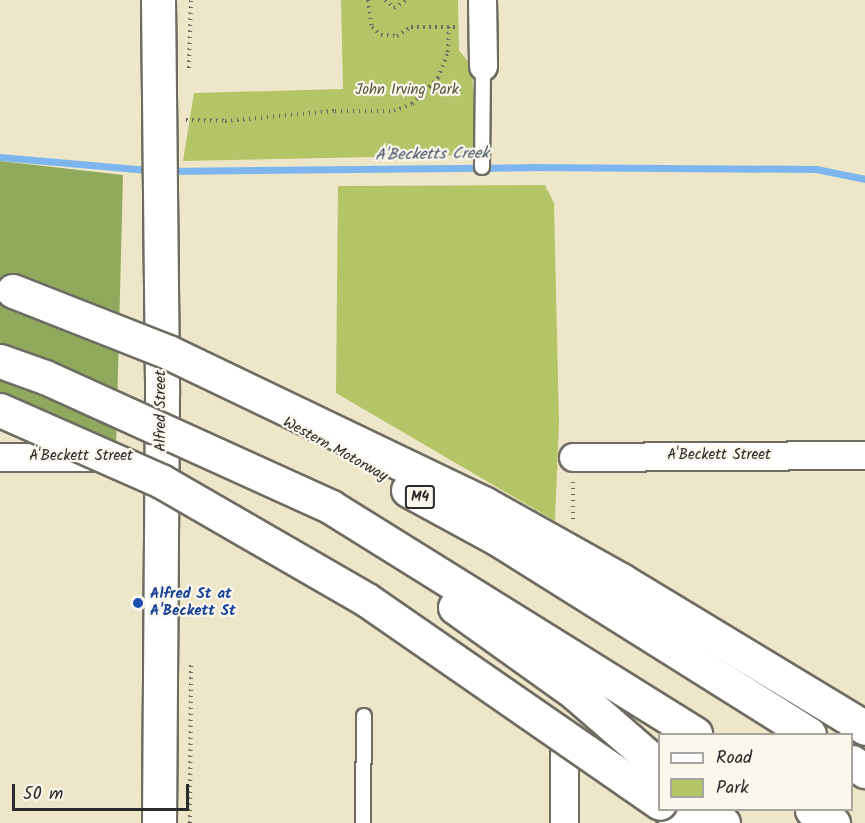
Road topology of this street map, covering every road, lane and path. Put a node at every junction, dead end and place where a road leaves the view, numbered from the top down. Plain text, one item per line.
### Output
1 (158, 0) edge
2 (368, 0) edge
3 (385, 0) edge
4 (407, 0) edge
5 (482, 0) edge
6 (449, 27) junction
7 (482, 27) junction
8 (483, 66) joint
9 (185, 120) dead end
10 (482, 167) dead end
11 (7, 289) edge
12 (0, 360) edge
13 (0, 410) edge
14 (205, 448) junction
15 (865, 455) edge
16 (0, 457) edge
17 (162, 457) junction
18 (573, 457) dead end
19 (364, 716) dead end
20 (865, 728) edge
21 (692, 733) edge
22 (806, 733) edge
23 (564, 754) dead end
24 (658, 765) edge
25 (658, 801) edge
26 (671, 811) edge
27 (709, 811) edge
28 (814, 811) edge
29 (159, 823) edge
30 (363, 823) edge
31 (564, 823) edge
32 (689, 823) edge
33 (723, 823) edge
34 (833, 823) edge

1 - 17 main road, Alfred Street
2 - 6 path
3 - 4 path
5 - 7 street
6 - 7 path
6 - 9 path
7 - 8 street
8 - 10 lane
11 - 20 main road, bridge
11 - 22 main road, Western Motorway / M4, bridge
12 - 14 main road, bridge
13 - 25 main road, bridge
14 - 21 main road, bridge
14 - 24 main road, bridge
15 - 18 street, A'Beckett Street
16 - 17 street, A'Beckett Street
17 - 29 main road, Alfred Street
19 - 30 lane
23 - 31 street
26 - 32 main road
27 - 33 main road
28 - 34 main road

